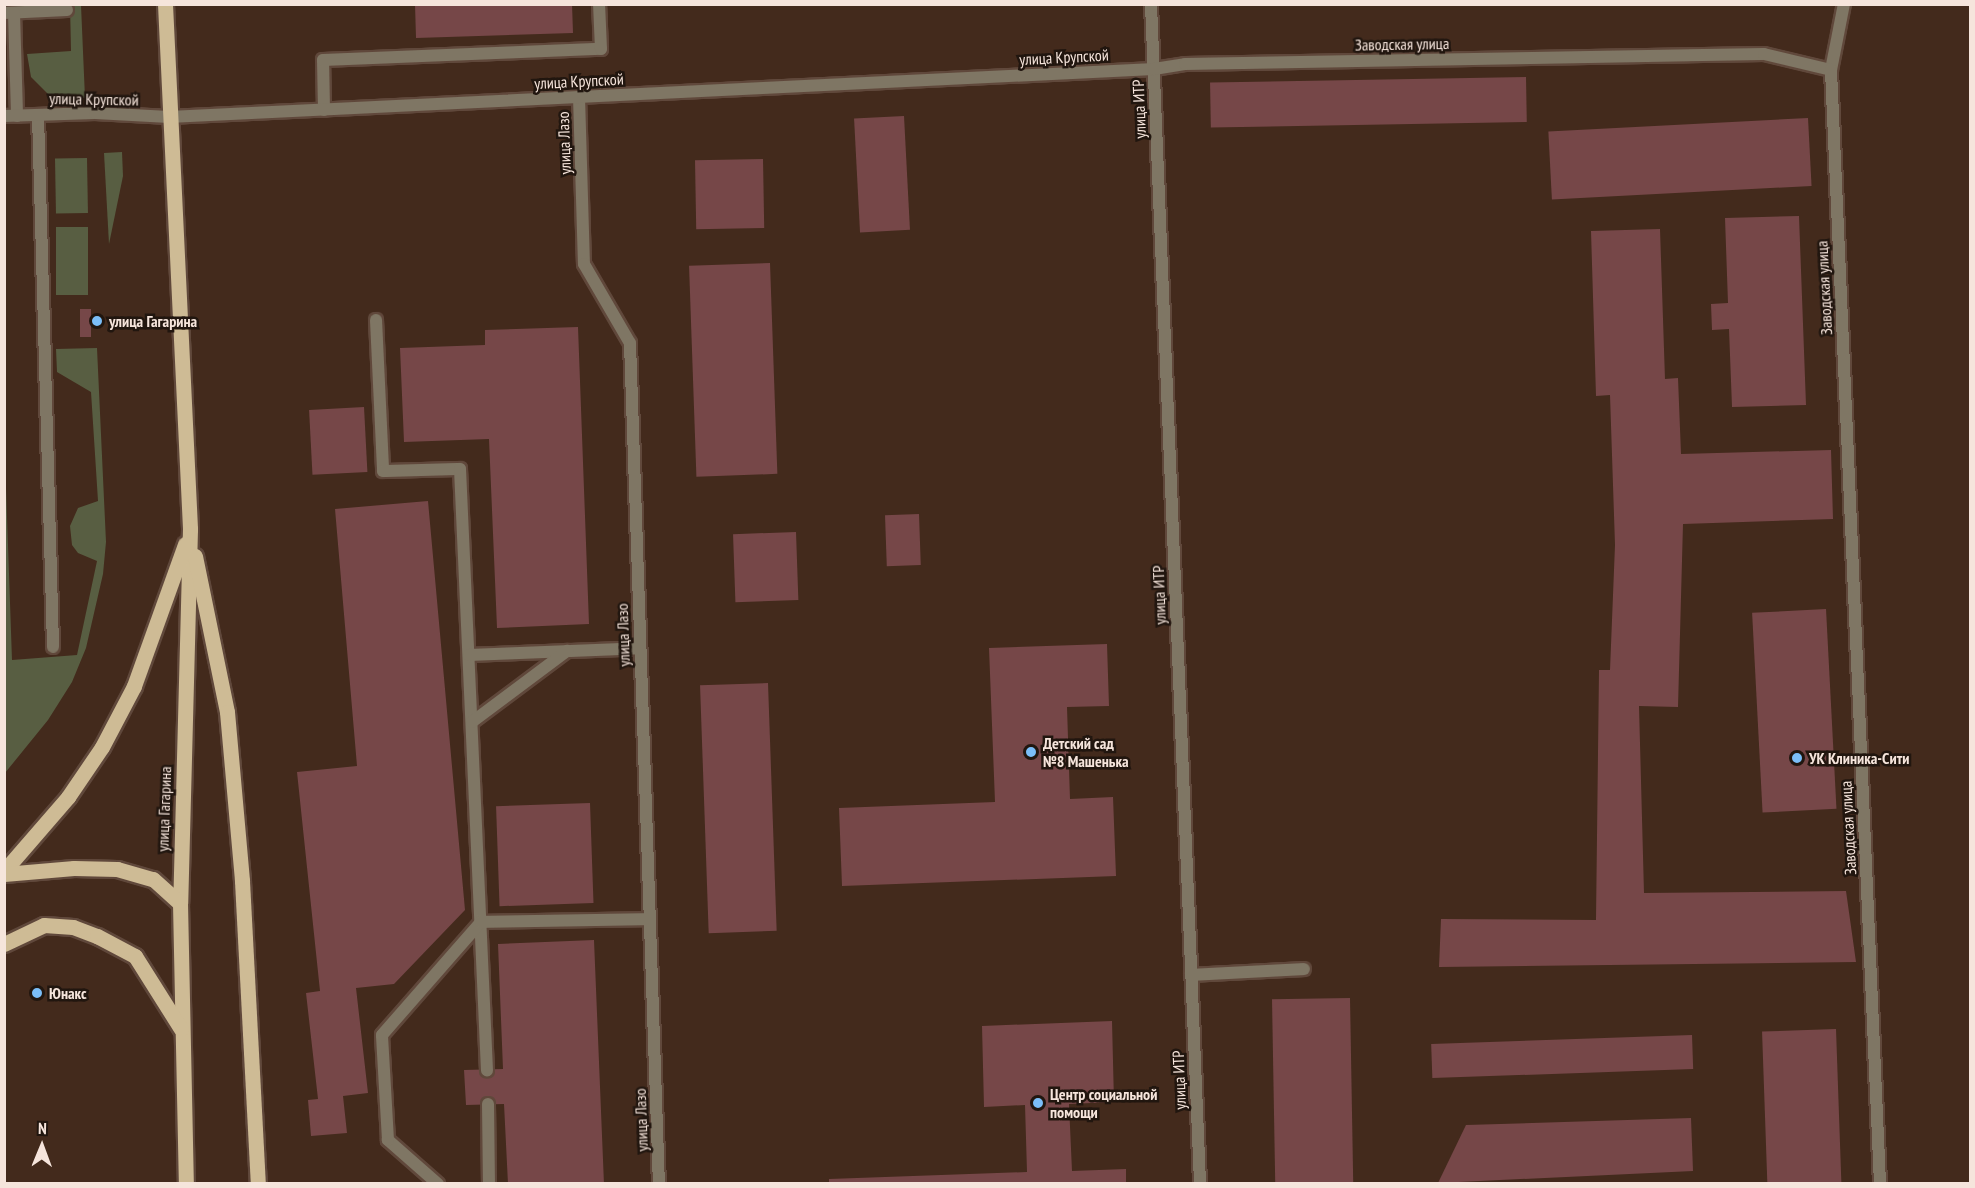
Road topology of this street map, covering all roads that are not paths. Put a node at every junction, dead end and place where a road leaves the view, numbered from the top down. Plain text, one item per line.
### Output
1 (165, 4) edge
2 (599, 4) edge
3 (1151, 4) edge
4 (1844, 4) edge
5 (67, 10) dead end
6 (9, 13) edge
7 (1154, 69) junction
8 (1831, 70) junction
9 (579, 97) junction
10 (324, 110) junction
11 (38, 115) junction
12 (11, 116) edge
13 (169, 117) junction
14 (376, 320) dead end
15 (190, 530) junction
16 (53, 647) dead end
17 (640, 648) junction
18 (568, 651) junction
19 (469, 655) junction
20 (472, 722) junction
21 (4, 873) edge
22 (180, 903) junction
23 (650, 919) junction
24 (481, 922) junction
25 (4, 944) edge
26 (1304, 969) dead end
27 (1191, 975) junction
28 (181, 1029) junction
29 (487, 1070) dead end
30 (488, 1104) dead end
31 (186, 1184) edge
32 (258, 1184) edge
33 (438, 1184) edge
34 (489, 1184) edge
35 (659, 1184) edge
36 (1200, 1184) edge
37 (1880, 1184) edge

1 - 13 main road, улица Гагарина
2 - 10 street
3 - 7 street, улица ИТР
4 - 8 street
5 - 6 street
6 - 12 street
7 - 8 street, Заводская улица
7 - 9 street, улица Крупской
7 - 27 street, улица ИТР
8 - 37 street, Заводская улица
9 - 10 street, улица Крупской
9 - 17 street, улица Лазо
10 - 13 street, улица Крупской
11 - 12 street, улица Крупской
11 - 13 street, улица Крупской
11 - 16 street
13 - 15 main road, улица Гагарина
14 - 19 street
15 - 21 main road
15 - 22 main road, улица Гагарина
15 - 32 main road
17 - 18 street
17 - 23 street, улица Лазо
18 - 19 street
18 - 20 street
19 - 20 street
20 - 24 street
21 - 22 main road
22 - 28 main road, улица Гагарина
23 - 24 street
23 - 35 street, улица Лазо
24 - 29 street
24 - 33 street
25 - 28 main road
26 - 27 street
27 - 36 street, улица ИТР
28 - 31 main road, улица Гагарина
30 - 34 street

